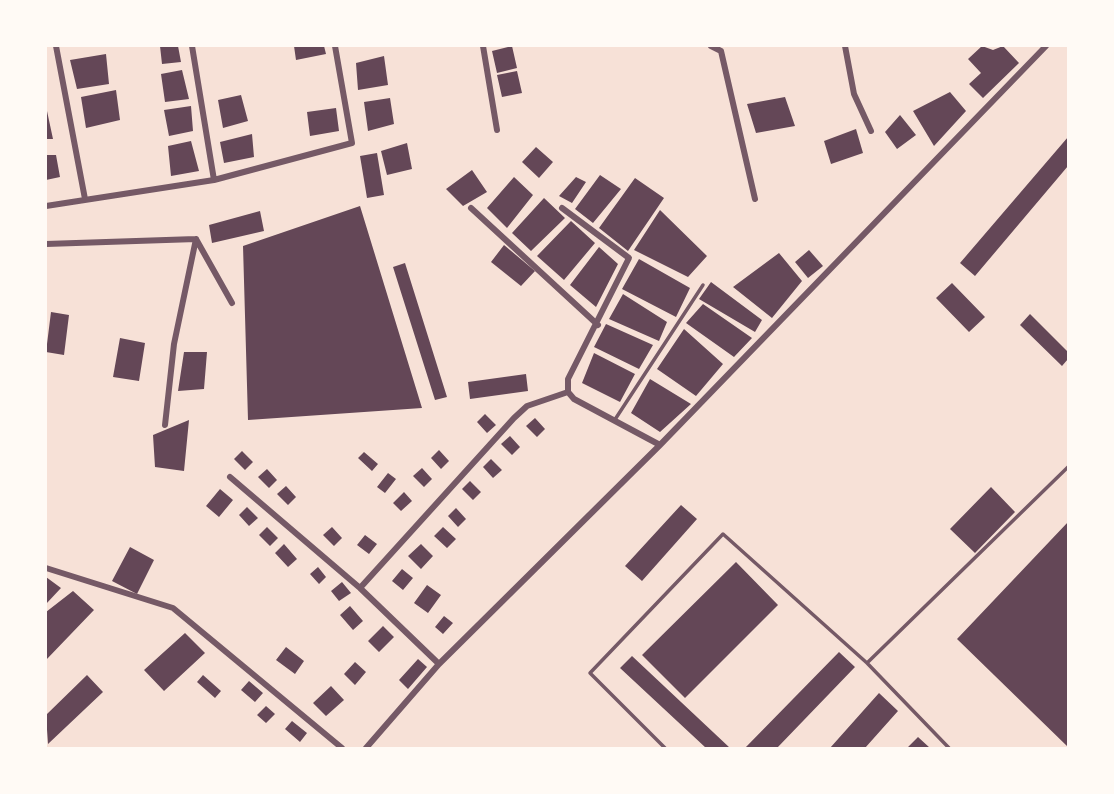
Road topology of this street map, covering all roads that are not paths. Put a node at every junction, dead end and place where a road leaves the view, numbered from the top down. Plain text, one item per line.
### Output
1 (56, 46) edge
2 (192, 46) edge
3 (335, 46) edge
4 (483, 46) edge
5 (711, 46) edge
6 (845, 46) edge
7 (1046, 46) edge
8 (497, 130) dead end
9 (871, 131) dead end
10 (214, 180) junction
11 (85, 199) junction
12 (755, 199) dead end
13 (46, 206) edge
14 (471, 208) dead end
15 (562, 208) dead end
16 (196, 239) junction
17 (46, 244) edge
18 (703, 285) dead end
19 (232, 303) dead end
20 (598, 325) junction
21 (568, 392) junction
22 (614, 421) junction
23 (165, 425) dead end
24 (660, 445) junction
25 (1069, 467) edge
26 (230, 477) dead end
27 (46, 568) edge
28 (360, 588) junction
29 (867, 663) junction
30 (439, 664) junction
31 (342, 748) edge
32 (366, 748) edge
33 (665, 748) edge
34 (949, 748) edge

1 - 11 street
2 - 10 street
3 - 10 street
4 - 8 street
5 - 12 street
6 - 9 street
7 - 24 street
10 - 11 street
11 - 13 street
14 - 20 street
15 - 20 street
16 - 17 street
16 - 19 street
16 - 23 street
18 - 22 lane
20 - 21 street
21 - 22 street
21 - 28 street
22 - 24 street
24 - 30 street
25 - 29 lane
26 - 28 street
27 - 31 street
28 - 30 street
29 - 33 lane
29 - 34 lane
30 - 32 street

